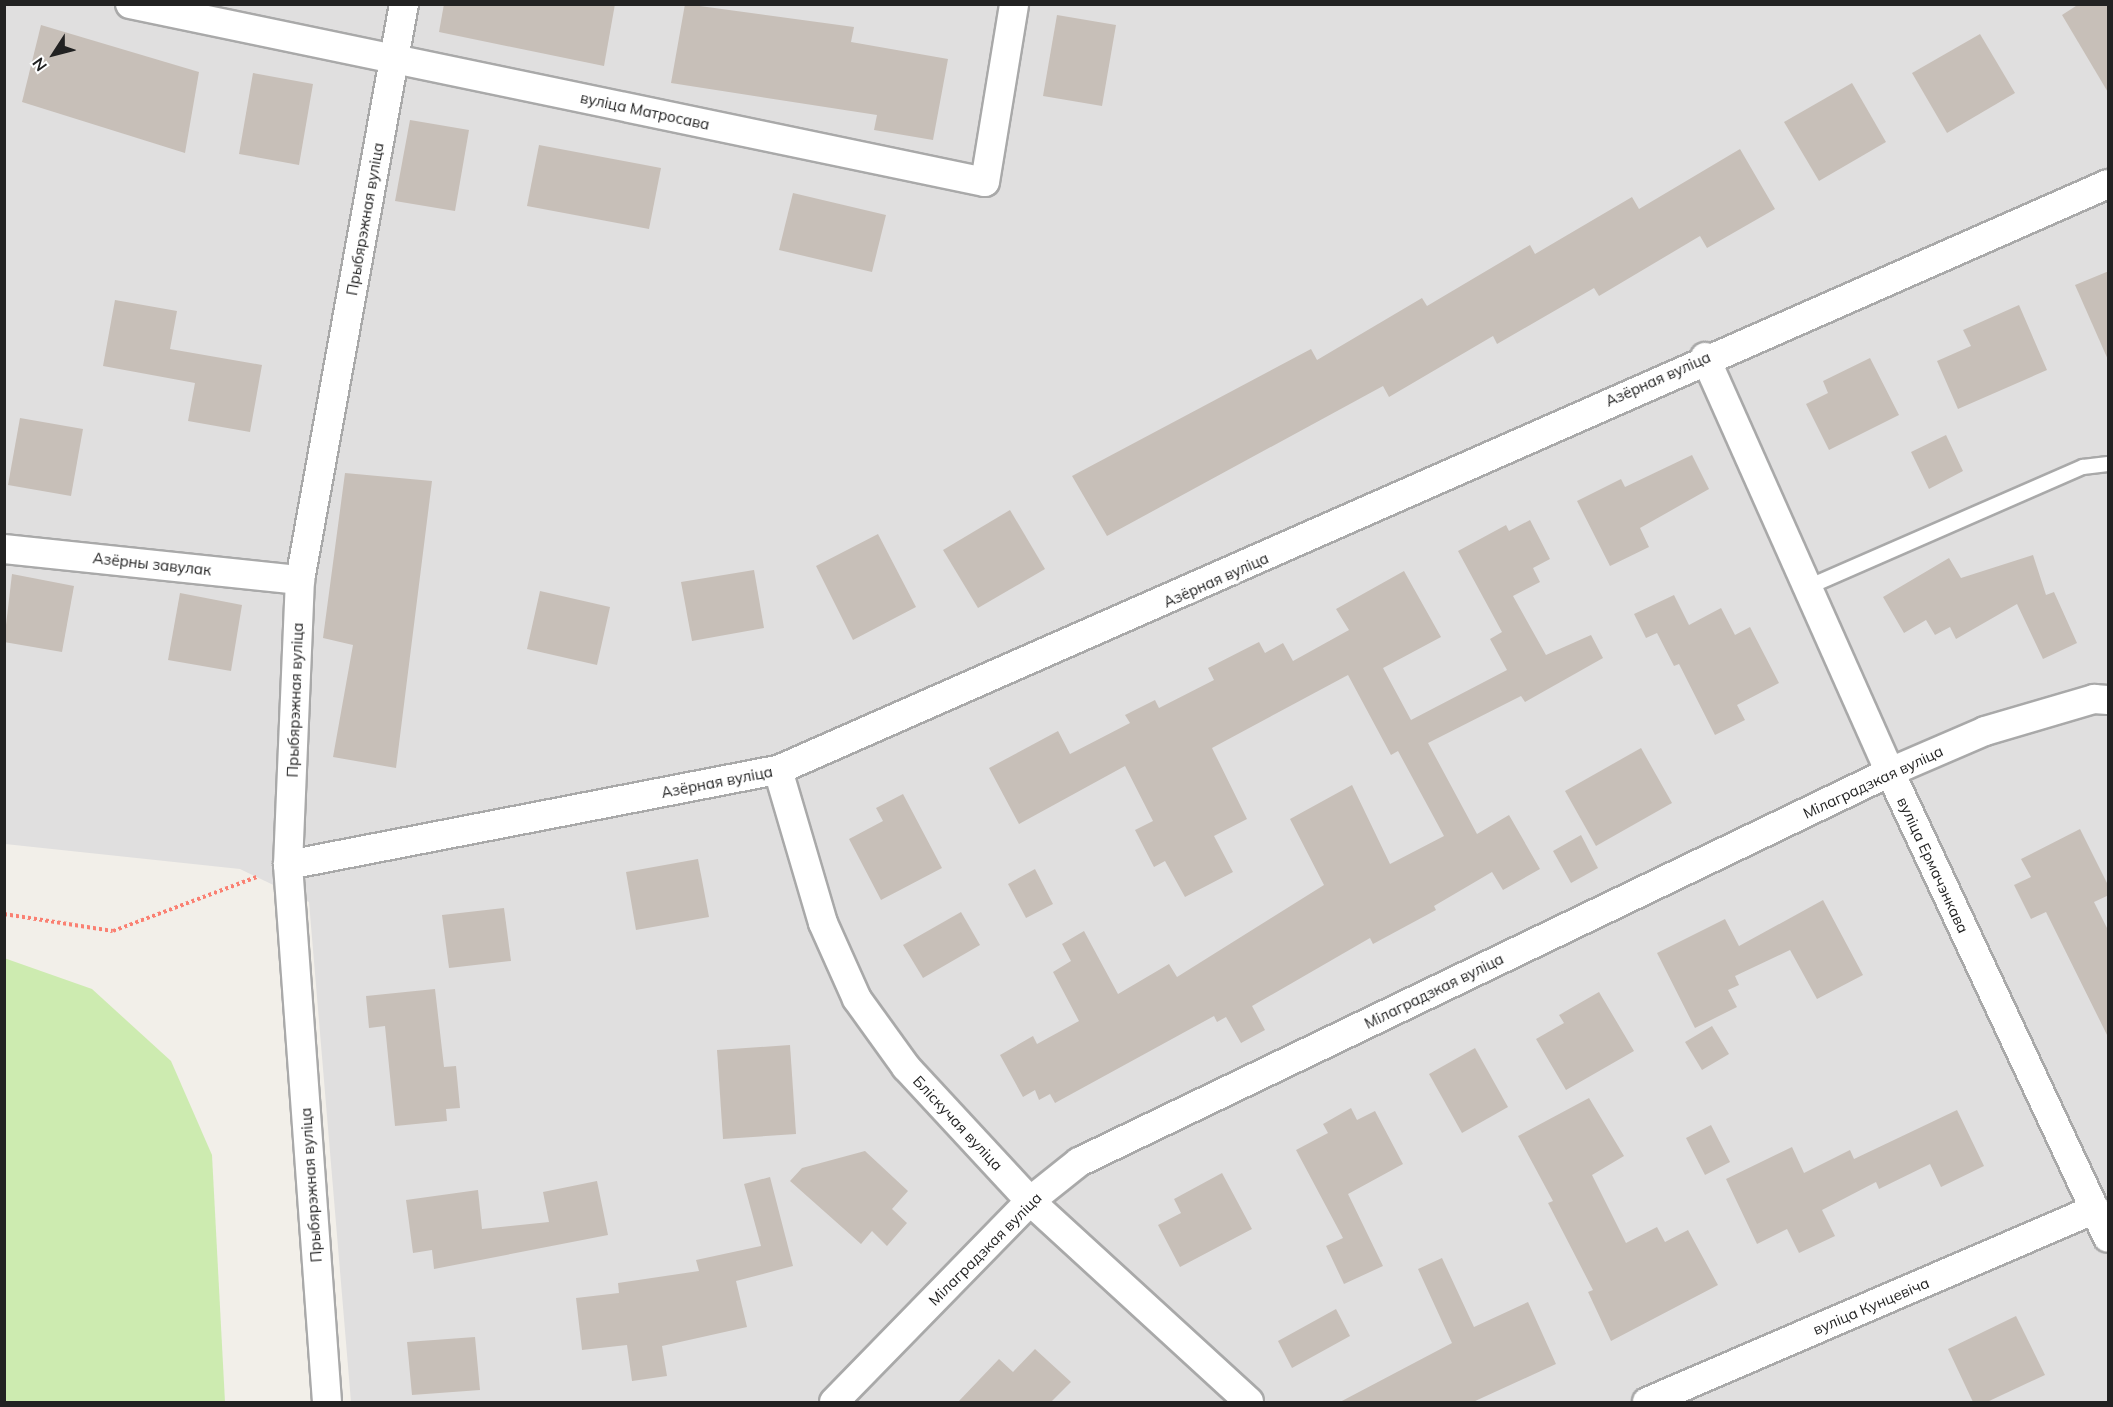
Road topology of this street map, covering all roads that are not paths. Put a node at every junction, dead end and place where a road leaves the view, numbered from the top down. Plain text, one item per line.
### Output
1 (129, 4) edge
2 (404, 4) edge
3 (1014, 4) edge
4 (393, 58) junction
5 (2109, 184) edge
6 (1706, 357) junction
7 (2109, 464) edge
8 (4, 549) edge
9 (300, 580) junction
10 (1808, 587) junction
11 (2109, 700) edge
12 (778, 770) junction
13 (1890, 772) junction
14 (288, 865) junction
15 (1030, 1201) junction
16 (2095, 1209) junction
17 (2109, 1238) edge
18 (327, 1402) edge
19 (834, 1402) edge
20 (1249, 1402) edge
21 (1647, 1402) edge

1 - 4 street, вуліца Матросава
2 - 4 street, Прыбярэжная вуліца
3 - 4 street, вуліца Матросава
4 - 9 street, Прыбярэжная вуліца
5 - 6 street, Азёрная вуліца
6 - 10 street, вуліца Ермачэнкава
6 - 12 street, Азёрная вуліца
7 - 10 lane
8 - 9 street, Азёрны завулак
9 - 14 street, Прыбярэжная вуліца
10 - 13 street, вуліца Ермачэнкава
11 - 13 street, Мілаградзкая вуліца
12 - 14 street, Азёрная вуліца
12 - 15 street, Бліскучая вуліца
13 - 15 street, Мілаградзкая вуліца
13 - 16 street, вуліца Ермачэнкава
14 - 18 street, Прыбярэжная вуліца
15 - 19 street, Мілаградзкая вуліца
15 - 20 street, Бліскучая вуліца
16 - 17 street, вуліца Ермачэнкава
16 - 21 street, вуліца Кунцевіча

